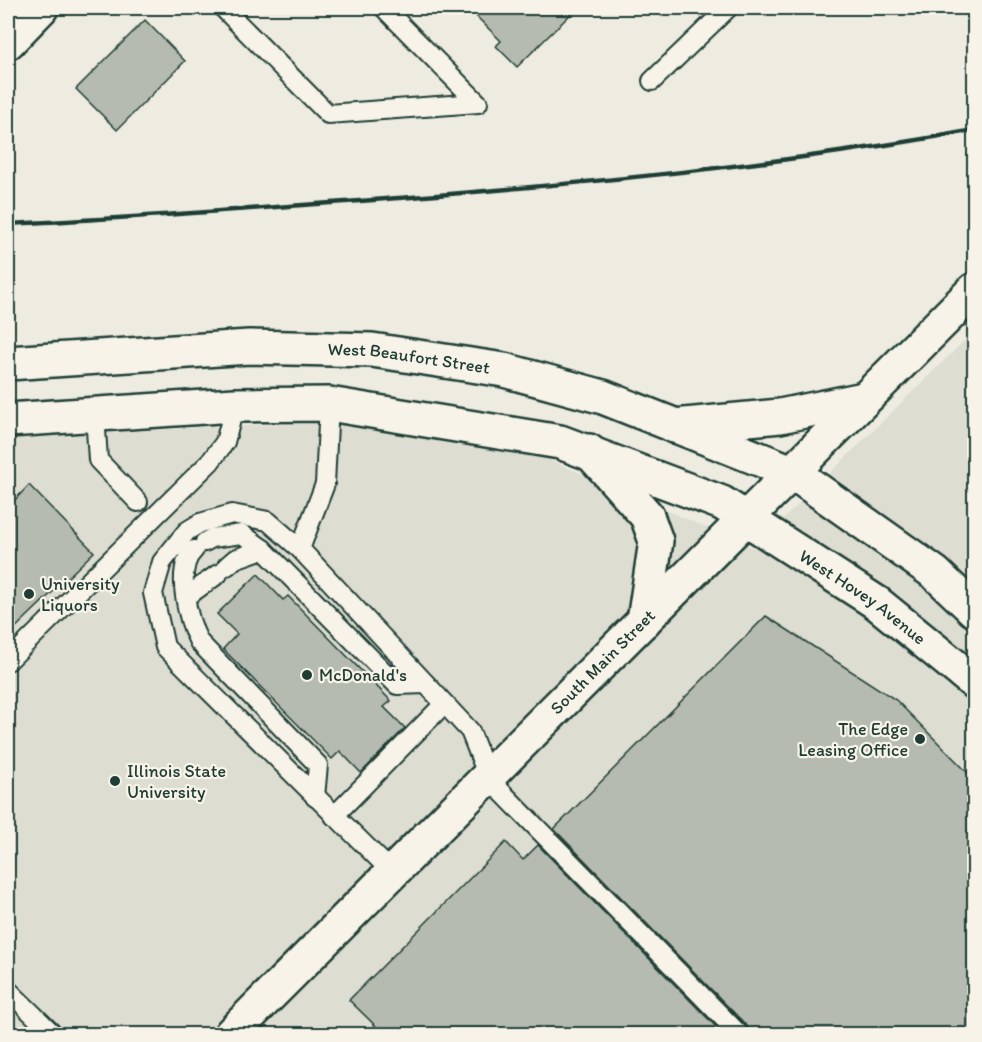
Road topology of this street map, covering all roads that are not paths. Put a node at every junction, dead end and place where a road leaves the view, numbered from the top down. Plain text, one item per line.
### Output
1 (40, 8) edge
2 (223, 8) edge
3 (384, 8) edge
4 (728, 8) edge
5 (8, 42) edge
6 (652, 81) dead end
7 (975, 290) edge
8 (8, 363) edge
9 (864, 399) junction
10 (329, 404) junction
11 (235, 405) junction
12 (95, 414) junction
13 (8, 420) edge
14 (674, 426) junction
15 (589, 451) junction
16 (792, 472) junction
17 (138, 502) dead end
18 (747, 518) junction
19 (263, 549) junction
20 (300, 549) junction
21 (186, 597) junction
22 (975, 610) edge
23 (644, 621) junction
24 (8, 661) edge
25 (975, 682) edge
26 (426, 684) junction
27 (444, 704) junction
28 (489, 779) junction
29 (315, 797) junction
30 (334, 816) junction
31 (393, 873) junction
32 (8, 990) edge
33 (53, 1035) edge
34 (231, 1035) edge
35 (739, 1035) edge

1 - 5 main road
2 - 3 lane
4 - 6 lane
7 - 9 main road, South Main Street
8 - 14 main road, West Beaufort Street
9 - 14 main road
9 - 16 main road, South Main Street
10 - 11 main road
10 - 15 main road
10 - 20 lane
11 - 12 main road
11 - 24 lane
12 - 13 main road
12 - 17 lane
14 - 16 main road, West Beaufort Street
15 - 18 main road
15 - 23 main road
16 - 18 main road, South Main Street
16 - 22 main road
18 - 23 main road, South Main Street
18 - 25 main road, West Hovey Avenue
19 - 21 lane
19 - 21 lane
19 - 26 lane
20 - 26 lane
20 - 29 lane
21 - 29 lane
23 - 28 main road, South Main Street
26 - 27 lane
27 - 28 lane
27 - 30 lane
28 - 31 main road, South Main Street
28 - 35 lane
29 - 30 lane
30 - 31 lane
31 - 34 main road, South Main Street
32 - 33 lane

